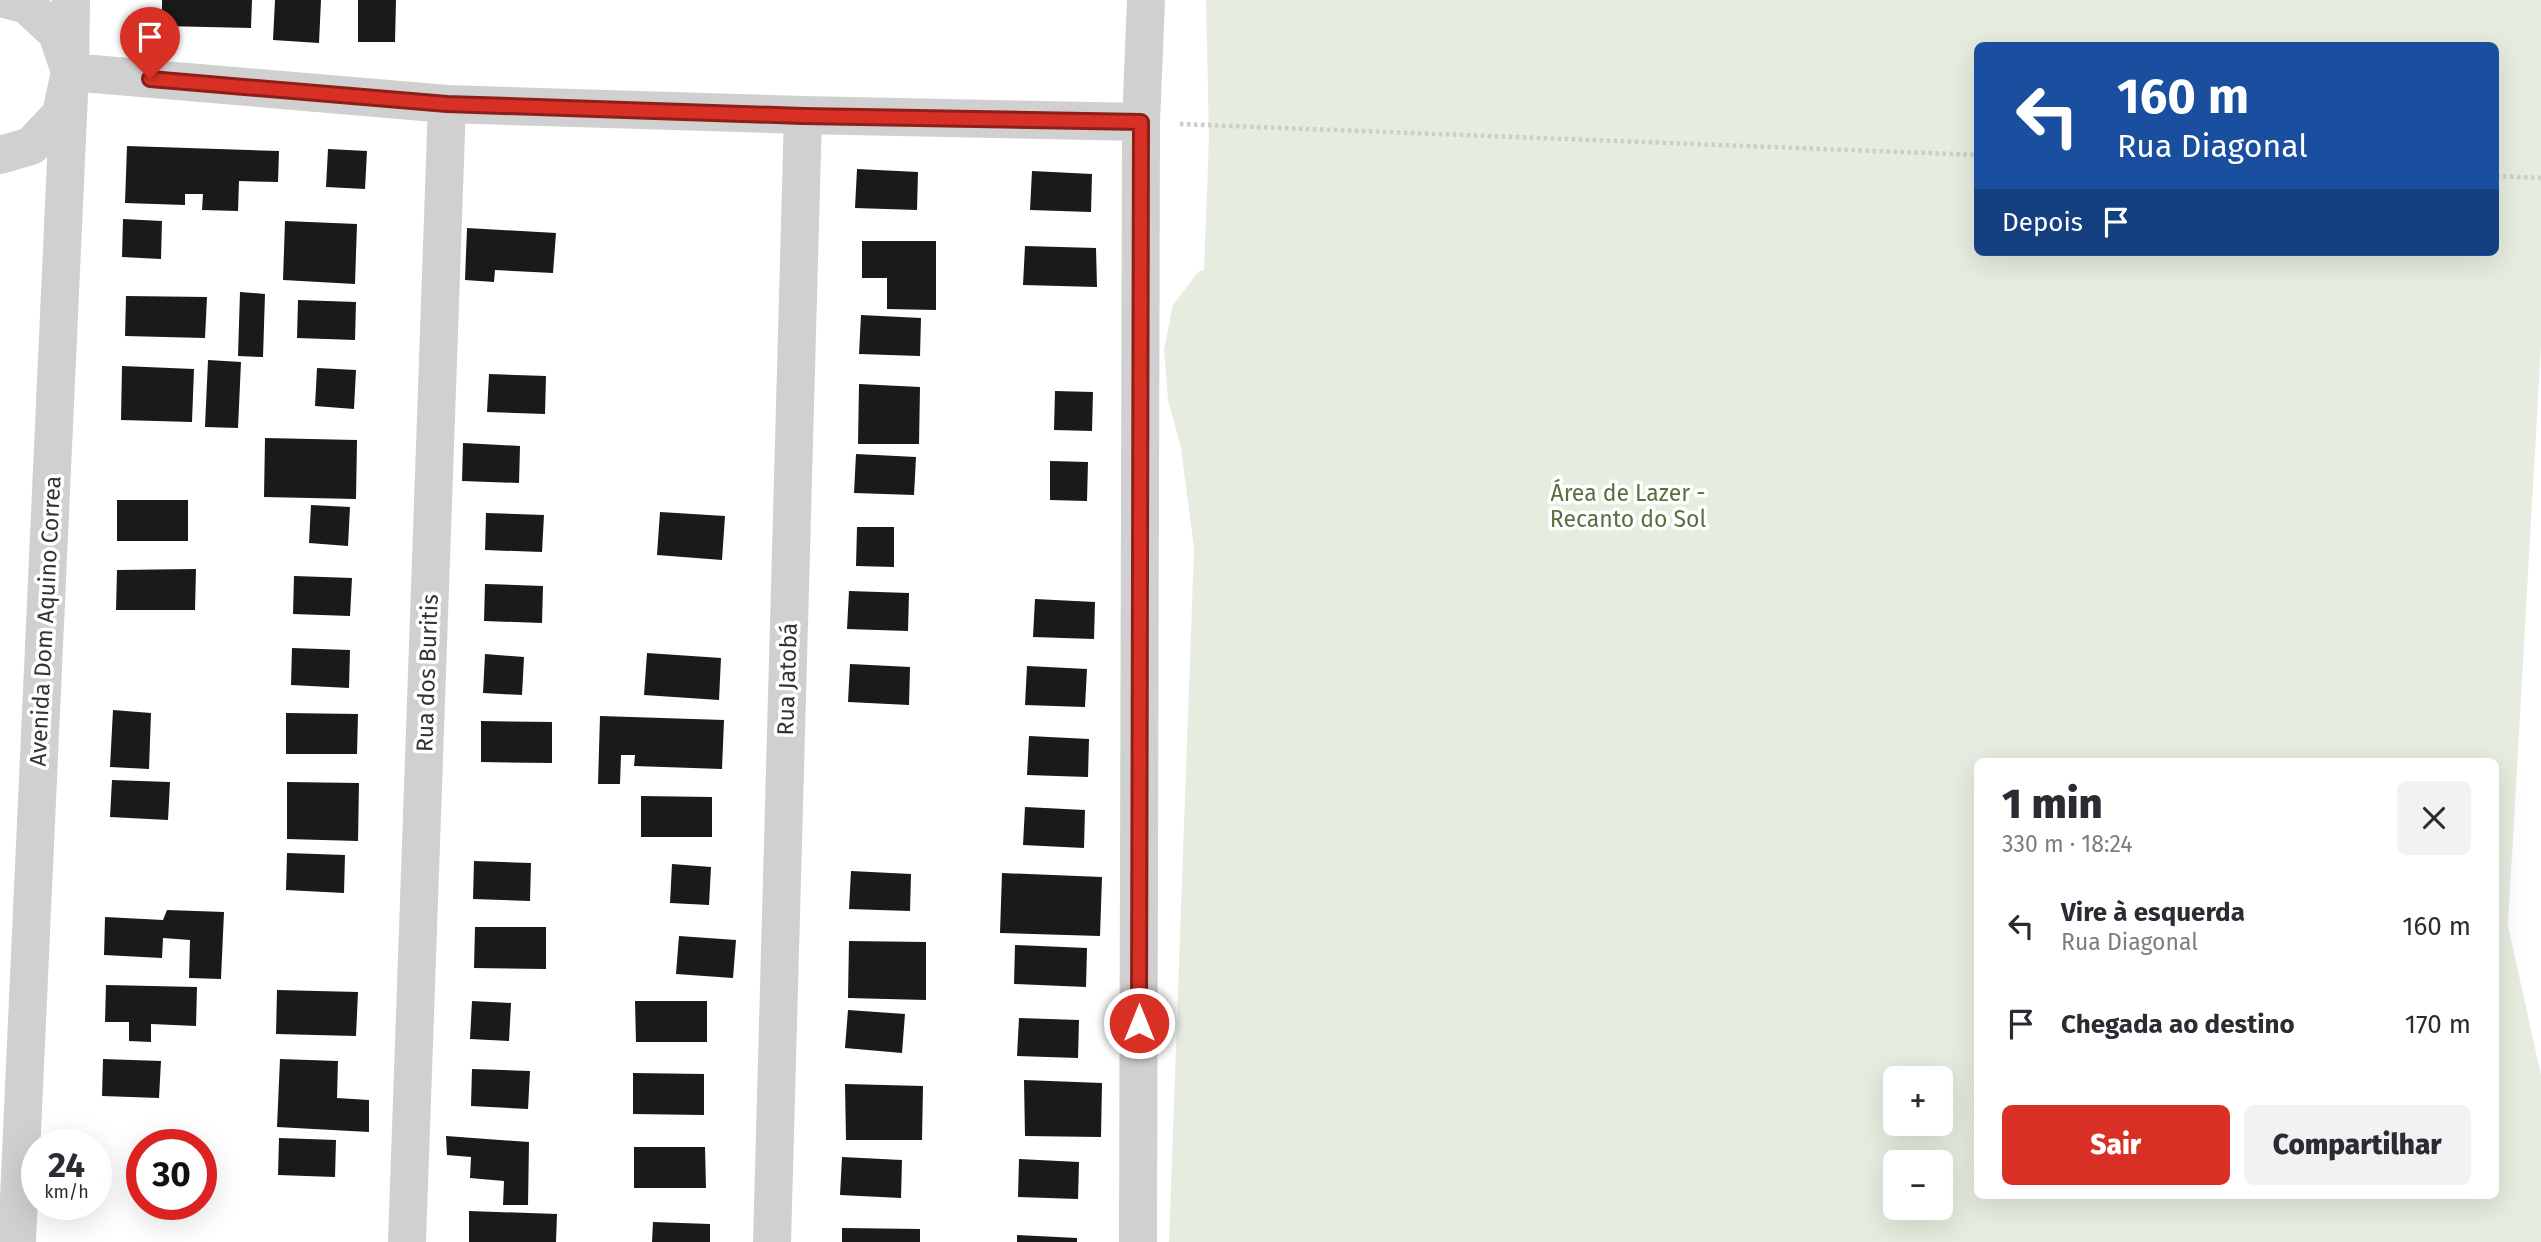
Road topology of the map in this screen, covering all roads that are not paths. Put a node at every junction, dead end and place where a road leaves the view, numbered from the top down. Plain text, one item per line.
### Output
1 (8, 0) edge
2 (71, 0) edge
3 (1146, 0) edge
4 (70, 72) junction
5 (447, 104) junction
6 (803, 116) junction
7 (1141, 122) junction
8 (0, 155) edge
9 (17, 1242) edge
10 (407, 1242) edge
11 (772, 1242) edge
12 (1138, 1242) edge

1 - 4 street
2 - 4 street, Avenida Dom Aquino Correa
3 - 7 street
4 - 5 street
4 - 8 street
4 - 9 street, Avenida Dom Aquino Correa
5 - 6 street
5 - 10 street, Rua dos Buritis
6 - 7 street
6 - 11 street, Rua Jatobá
7 - 12 street

